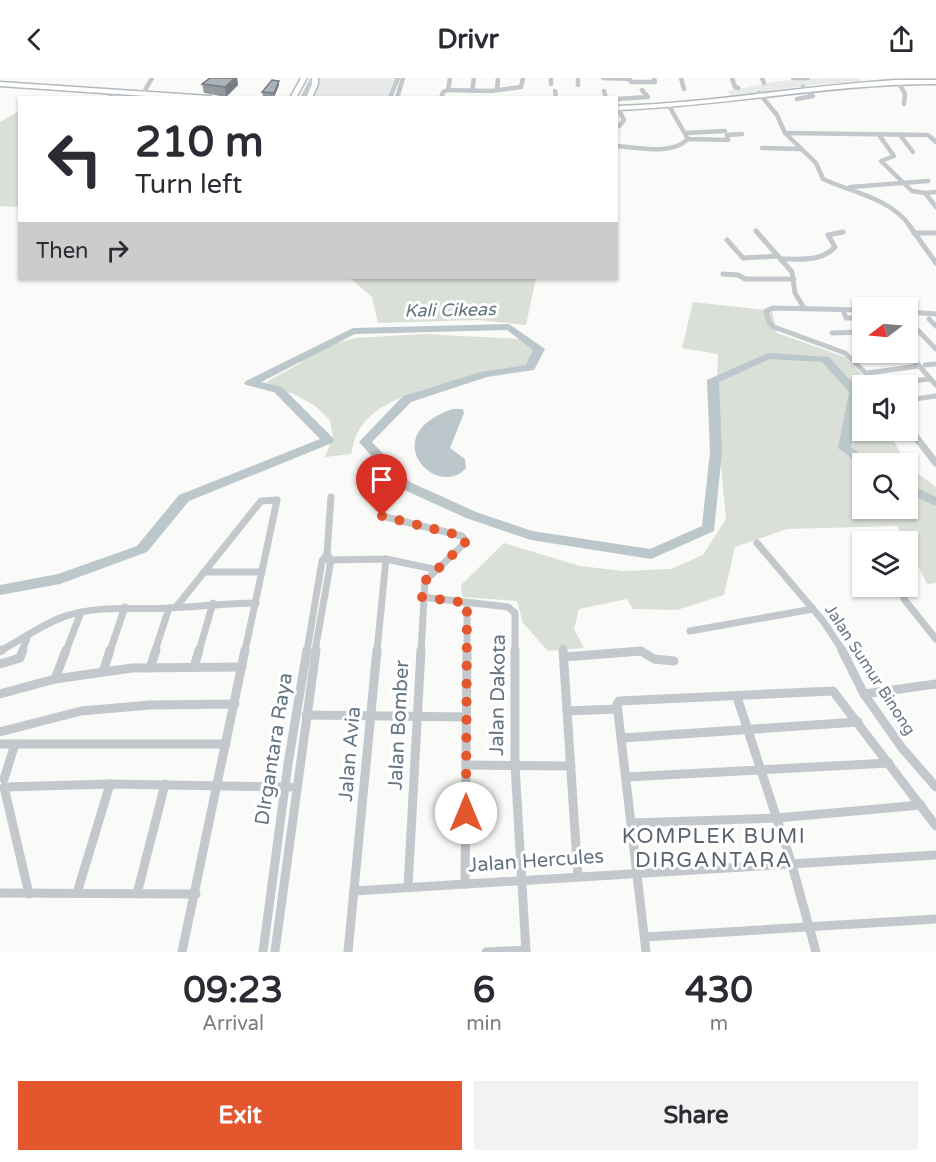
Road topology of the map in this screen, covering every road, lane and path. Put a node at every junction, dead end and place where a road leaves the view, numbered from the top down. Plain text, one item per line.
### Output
1 (152, 78) edge
2 (305, 78) edge
3 (314, 78) edge
4 (398, 78) edge
5 (404, 78) edge
6 (450, 78) edge
7 (474, 78) edge
8 (498, 78) edge
9 (523, 78) edge
10 (551, 78) edge
11 (578, 78) edge
12 (603, 78) edge
13 (629, 78) edge
14 (654, 78) edge
15 (681, 78) edge
16 (732, 78) edge
17 (793, 78) edge
18 (808, 78) edge
19 (898, 81) junction
20 (936, 82) edge
21 (0, 84) edge
22 (551, 84) dead end
23 (579, 85) dead end
24 (803, 87) junction
25 (738, 88) dead end
26 (684, 89) dead end
27 (448, 90) junction
28 (497, 90) junction
29 (555, 90) dead end
30 (642, 90) dead end
31 (472, 91) junction
32 (604, 91) dead end
33 (759, 93) junction
34 (143, 94) junction
35 (112, 95) edge
36 (176, 96) edge
37 (297, 96) edge
38 (298, 96) edge
39 (310, 96) edge
40 (391, 96) edge
41 (398, 96) edge
42 (442, 96) edge
43 (556, 96) edge
44 (605, 96) edge
45 (648, 97) junction
46 (618, 99) edge
47 (797, 99) dead end
48 (904, 104) dead end
49 (669, 106) junction
50 (654, 107) junction
51 (618, 108) edge
52 (618, 110) edge
53 (619, 126) dead end
54 (725, 131) dead end
55 (686, 133) junction
56 (785, 133) junction
57 (742, 134) dead end
58 (879, 135) junction
59 (900, 135) junction
60 (688, 139) junction
61 (936, 142) edge
62 (618, 146) edge
63 (762, 148) dead end
64 (801, 149) junction
65 (913, 152) dead end
66 (928, 181) dead end
67 (901, 182) junction
68 (844, 187) junction
69 (936, 192) edge
70 (925, 193) junction
71 (936, 207) edge
72 (756, 231) dead end
73 (843, 232) dead end
74 (914, 233) junction
75 (936, 233) edge
76 (727, 240) dead end
77 (780, 258) junction
78 (936, 263) edge
79 (723, 274) dead end
80 (794, 279) junction
81 (804, 308) junction
82 (843, 310) junction
83 (852, 310) edge
84 (918, 313) edge
85 (936, 314) edge
86 (852, 318) edge
87 (929, 319) dead end
88 (936, 326) edge
89 (918, 329) edge
90 (852, 332) edge
91 (832, 333) dead end
92 (933, 342) edge
93 (936, 349) edge
94 (852, 359) edge
95 (918, 361) edge
96 (918, 362) edge
97 (857, 363) edge
98 (936, 364) edge
99 (922, 366) junction
100 (867, 373) joint
101 (933, 378) edge
102 (918, 380) edge
103 (936, 385) edge
104 (935, 394) edge
105 (918, 398) edge
106 (918, 440) edge
107 (936, 463) edge
108 (331, 497) dead end
109 (382, 516) dead end
110 (757, 543) dead end
111 (326, 558) junction
112 (386, 558) junction
113 (438, 570) junction
114 (204, 572) junction
115 (262, 572) junction
116 (422, 597) junction
117 (904, 599) dead end
118 (213, 603) junction
119 (256, 603) junction
120 (467, 603) junction
121 (125, 607) junction
122 (173, 607) junction
123 (813, 609) junction
124 (81, 612) junction
125 (690, 631) dead end
126 (314, 632) junction
127 (27, 638) junction
128 (936, 639) edge
129 (0, 651) edge
130 (674, 660) dead end
131 (0, 664) edge
132 (194, 667) junction
133 (242, 667) junction
134 (150, 668) junction
135 (103, 672) junction
136 (55, 679) junction
137 (936, 684) edge
138 (0, 694) edge
139 (864, 694) junction
140 (737, 696) junction
141 (235, 704) junction
142 (617, 706) junction
143 (567, 711) junction
144 (308, 715) junction
145 (370, 715) junction
146 (417, 715) junction
147 (297, 716) junction
148 (466, 717) junction
149 (858, 722) junction
150 (748, 729) junction
151 (0, 732) edge
152 (622, 738) junction
153 (0, 744) edge
154 (15, 744) junction
155 (226, 744) junction
156 (889, 763) junction
157 (466, 765) junction
158 (515, 765) junction
159 (571, 766) junction
160 (761, 770) junction
161 (626, 777) junction
162 (4, 779) dead end
163 (110, 784) junction
164 (165, 784) junction
165 (218, 787) junction
166 (285, 787) junction
167 (297, 787) junction
168 (936, 787) edge
169 (921, 805) junction
170 (777, 818) junction
171 (632, 822) junction
172 (936, 826) edge
173 (277, 845) junction
174 (290, 845) junction
175 (936, 855) edge
176 (792, 865) junction
177 (637, 872) junction
178 (578, 877) junction
179 (522, 882) junction
180 (465, 884) junction
181 (408, 887) junction
182 (354, 891) junction
183 (0, 893) edge
184 (77, 893) junction
185 (29, 894) junction
186 (137, 894) junction
187 (196, 894) junction
188 (936, 919) edge
189 (810, 928) junction
190 (645, 937) junction
191 (526, 951) edge
192 (182, 952) edge
193 (264, 952) edge
194 (275, 952) edge
195 (348, 952) edge
196 (486, 952) edge
197 (646, 952) edge
198 (816, 952) edge

1 - 34 street
2 - 37 main road
3 - 38 street
3 - 39 main road
4 - 40 street
5 - 41 street
6 - 27 street
7 - 31 street
8 - 28 street
9 - 28 street
10 - 22 street
11 - 23 street
12 - 13 street
13 - 14 street
15 - 26 street
16 - 25 street
17 - 18 street
19 - 20 main road
19 - 24 main road
19 - 48 street
21 - 35 main road
24 - 33 main road
24 - 47 street
27 - 31 street
27 - 42 street
28 - 31 street
29 - 43 street
30 - 45 street
32 - 44 street
33 - 49 main road
33 - 56 street
34 - 35 main road
34 - 36 main road
45 - 46 street
45 - 50 street
49 - 50 main road
49 - 55 street
50 - 51 main road
52 - 53 street
54 - 55 street
55 - 60 street
56 - 58 street
56 - 64 street
57 - 60 street
58 - 59 street
58 - 67 street
59 - 61 street
59 - 65 street
60 - 62 street
63 - 64 street
64 - 68 street
66 - 67 street
67 - 68 street
67 - 70 street
68 - 74 street
69 - 70 street
70 - 71 street
72 - 77 street
73 - 77 street
74 - 75 street
74 - 78 street
76 - 77 street
77 - 80 street
79 - 80 street
80 - 81 street
81 - 82 street
81 - 94 street
82 - 83 street
82 - 86 street
84 - 85 street
87 - 88 street
89 - 92 street
90 - 91 street
92 - 93 street
95 - 99 street
96 - 99 street
97 - 100 street
98 - 99 street
99 - 100 street
99 - 101 street
101 - 102 street
101 - 103 street
104 - 105 street
106 - 107 street
108 - 111 street, DIrgantara Raya
109 - 113 street, Jalan Bomber
110 - 123 street, Jalan Sumur Binong
111 - 112 street
111 - 126 street, DIrgantara Raya
112 - 113 street
112 - 145 street, Jalan Avia
113 - 116 street, Jalan Bomber
114 - 115 street
114 - 115 street
114 - 122 street
115 - 119 street
116 - 120 street
116 - 146 street, Jalan Bomber
117 - 128 street
118 - 119 street
118 - 122 street
118 - 132 street
119 - 133 street
120 - 148 street
120 - 158 street, Jalan Dakota
121 - 122 street
121 - 124 street
121 - 135 street
122 - 134 street
123 - 125 street
123 - 139 street, Jalan Sumur Binong
124 - 127 street
124 - 136 street
126 - 144 street, DIrgantara Raya
126 - 147 street, DIrgantara Raya
127 - 129 street
127 - 131 street
130 - 143 street
132 - 133 street
132 - 134 street
133 - 141 street
134 - 135 street
135 - 136 street
136 - 138 street
137 - 139 street
139 - 168 street, Jalan Sumur Binong
140 - 142 street
140 - 149 street
140 - 150 street
141 - 151 street
141 - 155 street
142 - 143 street
142 - 152 street
143 - 159 street
144 - 145 street
144 - 147 street
144 - 167 street, DIrgantara Raya
145 - 146 street
145 - 182 street, Jalan Avia
146 - 148 street
146 - 181 street, Jalan Bomber
147 - 166 street, DIrgantara Raya
148 - 157 street
149 - 150 street
149 - 156 street
150 - 152 street
150 - 160 street
152 - 161 street
153 - 154 street
154 - 155 street
154 - 162 street
155 - 165 street
156 - 160 street
156 - 169 street
157 - 158 street
157 - 180 street
158 - 159 street
158 - 179 street, Jalan Dakota
159 - 178 street
160 - 161 street
160 - 170 street
161 - 171 street
163 - 164 street
163 - 184 street
163 - 185 street
164 - 165 street
164 - 186 street
165 - 166 street
165 - 187 street
166 - 167 street
166 - 173 street, DIrgantara Raya
167 - 174 street, DIrgantara Raya
169 - 170 street
169 - 172 street
170 - 171 street
170 - 176 street
171 - 177 street
173 - 174 street
173 - 193 street, DIrgantara Raya
174 - 194 street, DIrgantara Raya
175 - 176 street, Jalan Hercules
176 - 177 street, Jalan Hercules
176 - 189 street
177 - 178 street, Jalan Hercules
177 - 190 street
178 - 179 street, Jalan Hercules
179 - 180 street, Jalan Hercules
179 - 191 street, Jalan Dakota
180 - 181 street, Jalan Hercules
181 - 182 street, Jalan Hercules
182 - 195 street, Jalan Avia
183 - 185 street
184 - 185 street
184 - 186 street
186 - 187 street
187 - 192 street
188 - 189 street
189 - 190 street
189 - 198 street
190 - 197 street
191 - 196 street
193 - 194 street

